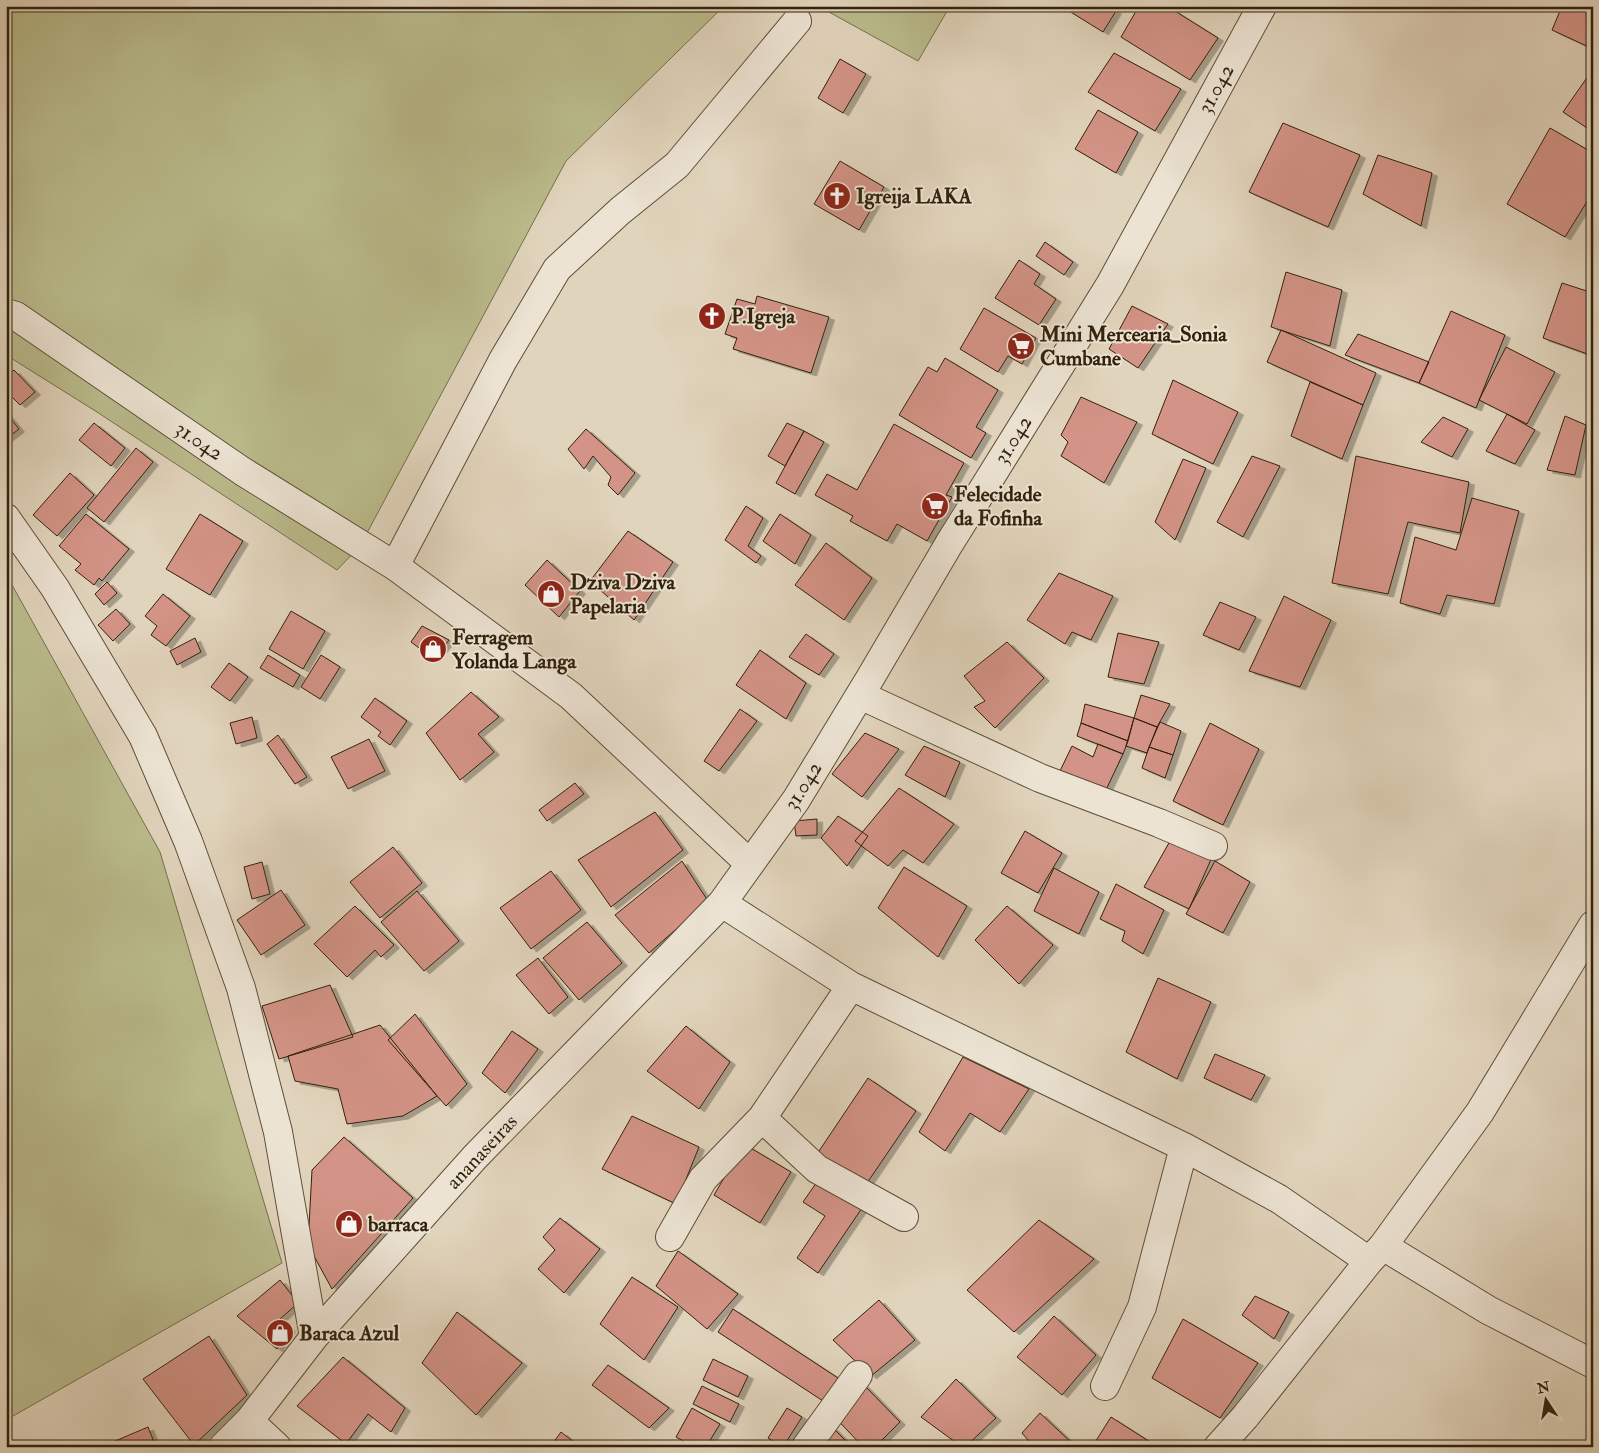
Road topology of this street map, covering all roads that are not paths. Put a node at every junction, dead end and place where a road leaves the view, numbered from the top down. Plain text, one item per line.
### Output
1 (1262, 6) edge
2 (797, 21) dead end
3 (6, 313) edge
4 (6, 518) edge
5 (395, 566) junction
6 (860, 695) junction
7 (1212, 846) dead end
8 (750, 864) junction
9 (722, 903) junction
10 (1593, 925) edge
11 (851, 986) junction
12 (762, 1118) junction
13 (1184, 1147) junction
14 (904, 1217) dead end
15 (670, 1238) dead end
16 (1376, 1253) junction
17 (314, 1337) junction
18 (1593, 1364) edge
19 (858, 1374) dead end
20 (1105, 1386) dead end
21 (249, 1421) junction
22 (223, 1447) edge
23 (278, 1447) edge
24 (806, 1447) edge
25 (1218, 1447) edge

1 - 6 street, 31.042
2 - 5 street
3 - 5 street, 31.042
4 - 17 street
5 - 8 street, 31.042
6 - 7 street
6 - 8 street, 31.042
8 - 9 street, ananaseiras
9 - 11 street
9 - 17 street, ananaseiras
10 - 16 street
11 - 12 street
11 - 13 street
12 - 14 street
12 - 15 street
13 - 16 street
13 - 20 street
16 - 18 street
16 - 25 street
17 - 21 street, ananaseiras
19 - 24 street
21 - 22 street, ananaseiras
21 - 23 street

